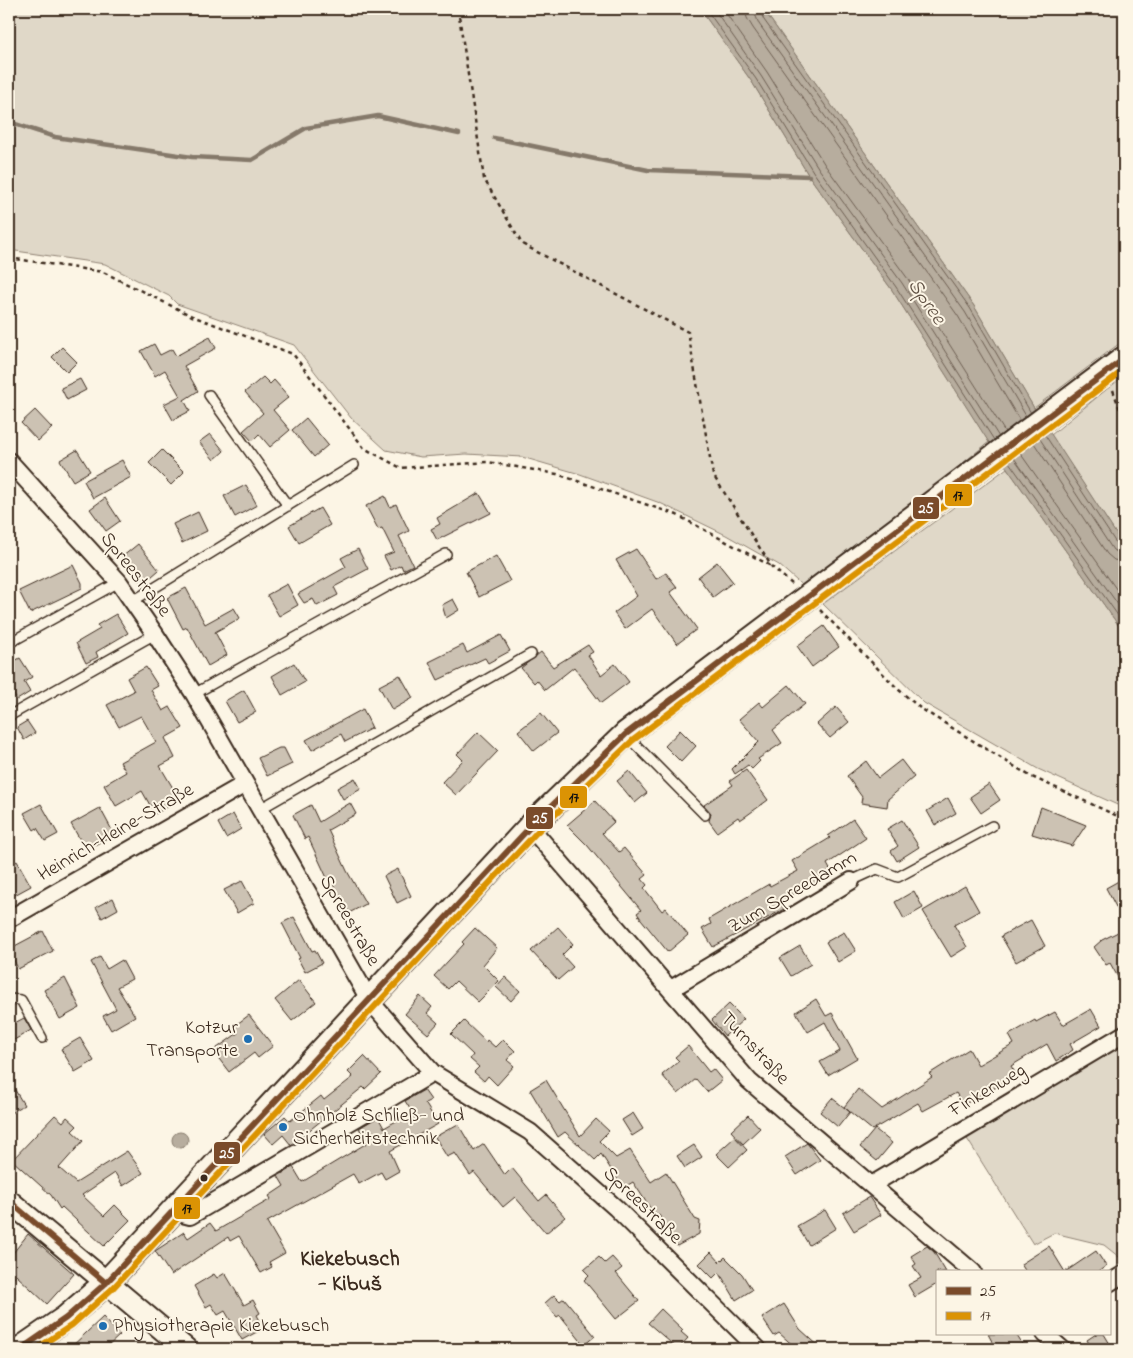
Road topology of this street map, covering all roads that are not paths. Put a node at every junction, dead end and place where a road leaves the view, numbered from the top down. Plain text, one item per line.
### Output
1 (1116, 365) edge
2 (210, 395) dead end
3 (9, 461) edge
4 (354, 465) dead end
5 (288, 506) junction
6 (446, 554) dead end
7 (120, 582) junction
8 (133, 601) junction
9 (155, 634) junction
10 (9, 643) edge
11 (531, 654) dead end
12 (194, 694) junction
13 (9, 716) edge
14 (626, 734) junction
15 (245, 784) junction
16 (260, 809) junction
17 (704, 815) dead end
18 (992, 826) dead end
19 (530, 827) junction
20 (851, 881) joint
21 (9, 919) edge
22 (671, 989) junction
23 (9, 999) edge
24 (370, 1001) junction
25 (1124, 1034) edge
26 (42, 1038) dead end
27 (433, 1073) junction
28 (873, 1184) junction
29 (14, 1206) edge
30 (171, 1211) junction
31 (972, 1270) edge
32 (1124, 1274) edge
33 (1110, 1282) edge
34 (106, 1283) junction
35 (1047, 1336) edge
36 (20, 1349) edge
37 (186, 1349) edge
38 (758, 1349) edge
39 (1062, 1349) edge

1 - 14 main road
2 - 5 lane
3 - 7 street, Spreestraße
4 - 5 lane
5 - 8 lane
6 - 12 lane
7 - 8 street, Spreestraße
7 - 10 lane
8 - 9 street, Spreestraße
9 - 12 street, Spreestraße
9 - 13 lane
11 - 16 lane
12 - 15 street, Spreestraße
14 - 17 lane
14 - 19 main road
15 - 16 street, Spreestraße
15 - 21 street, Heinrich-Heine-Straße
16 - 24 street, Spreestraße
18 - 20 lane, Zum Spreedamm
19 - 22 street, Turnstraße
19 - 24 main road
20 - 22 street, Zum Spreedamm
22 - 28 street, Turnstraße
23 - 26 lane
24 - 27 street, Spreestraße
24 - 30 main road
25 - 28 street, Finkenweg
27 - 30 street
27 - 38 street, Spreestraße
28 - 31 street, Turnstraße
29 - 34 street
30 - 34 main road
32 - 33 street
34 - 36 main road
34 - 37 street
35 - 39 street

